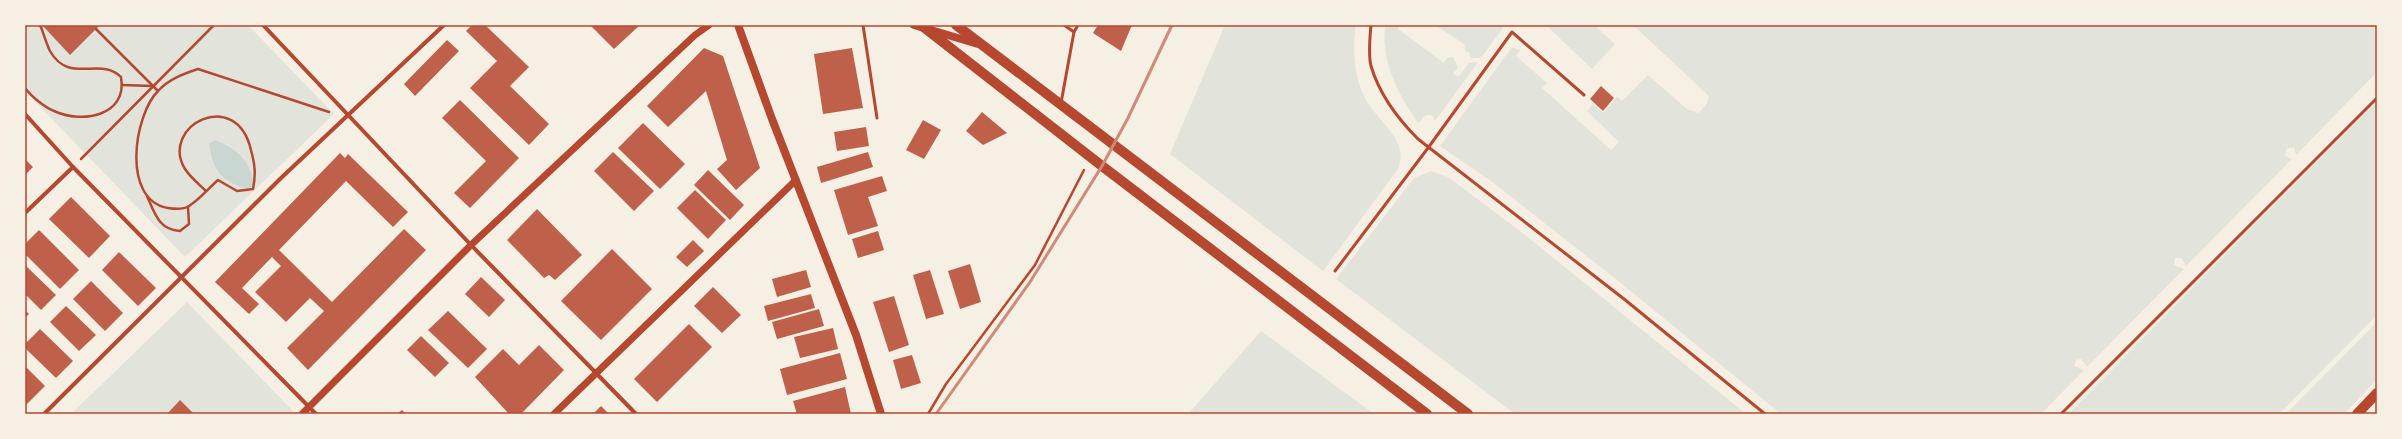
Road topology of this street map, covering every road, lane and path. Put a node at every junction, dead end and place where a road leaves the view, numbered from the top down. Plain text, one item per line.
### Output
1 (40, 25) edge
2 (214, 25) edge
3 (263, 25) edge
4 (444, 25) edge
5 (709, 25) edge
6 (738, 25) edge
7 (863, 25) edge
8 (914, 25) edge
9 (956, 25) edge
10 (1064, 25) edge
11 (1078, 25) edge
12 (1371, 25) edge
13 (923, 27) edge
14 (96, 29) dead end
15 (1074, 32) junction
16 (983, 45) junction
17 (122, 85) junction
18 (153, 86) junction
19 (25, 88) edge
20 (158, 91) junction
21 (1584, 95) dead end
22 (2377, 98) edge
23 (1060, 105) junction
24 (347, 113) junction
25 (25, 114) edge
26 (877, 118) dead end
27 (1428, 148) junction
28 (1091, 158) junction
29 (74, 166) junction
30 (796, 180) junction
31 (142, 185) junction
32 (206, 191) junction
33 (188, 207) junction
34 (25, 213) edge
35 (471, 245) junction
36 (1335, 271) dead end
37 (183, 276) junction
38 (596, 373) junction
39 (2377, 393) edge
40 (309, 407) junction
41 (44, 414) edge
42 (302, 414) edge
43 (316, 414) edge
44 (554, 414) edge
45 (636, 414) edge
46 (881, 414) edge
47 (928, 414) edge
48 (1427, 414) edge
49 (1468, 414) edge
50 (1765, 414) edge
51 (2061, 414) edge
52 (2357, 414) edge

1 - 17 path
2 - 18 path
3 - 24 street
4 - 24 street
5 - 35 street
6 - 30 main road
7 - 26 lane
8 - 13 main road
9 - 16 main road
10 - 15 lane
11 - 15 lane
12 - 27 lane
13 - 16 main road
13 - 28 main road
14 - 18 path
15 - 23 lane
16 - 23 main road
17 - 18 path
17 - 19 path
18 - 20 path
18 - 29 path
20 - 24 path
20 - 31 path
21 - 27 lane
22 - 51 lane
23 - 49 main road
24 - 35 street
24 - 37 street
25 - 29 street
27 - 36 lane
27 - 50 lane
28 - 47 path
28 - 48 main road
29 - 34 street
29 - 37 street
30 - 38 street
30 - 46 main road
31 - 33 path
31 - 33 path
32 - 32 path
32 - 33 path
35 - 38 street
35 - 40 street
37 - 40 street
37 - 41 street
38 - 44 street
38 - 45 street
39 - 52 main road
40 - 42 street
40 - 43 street

